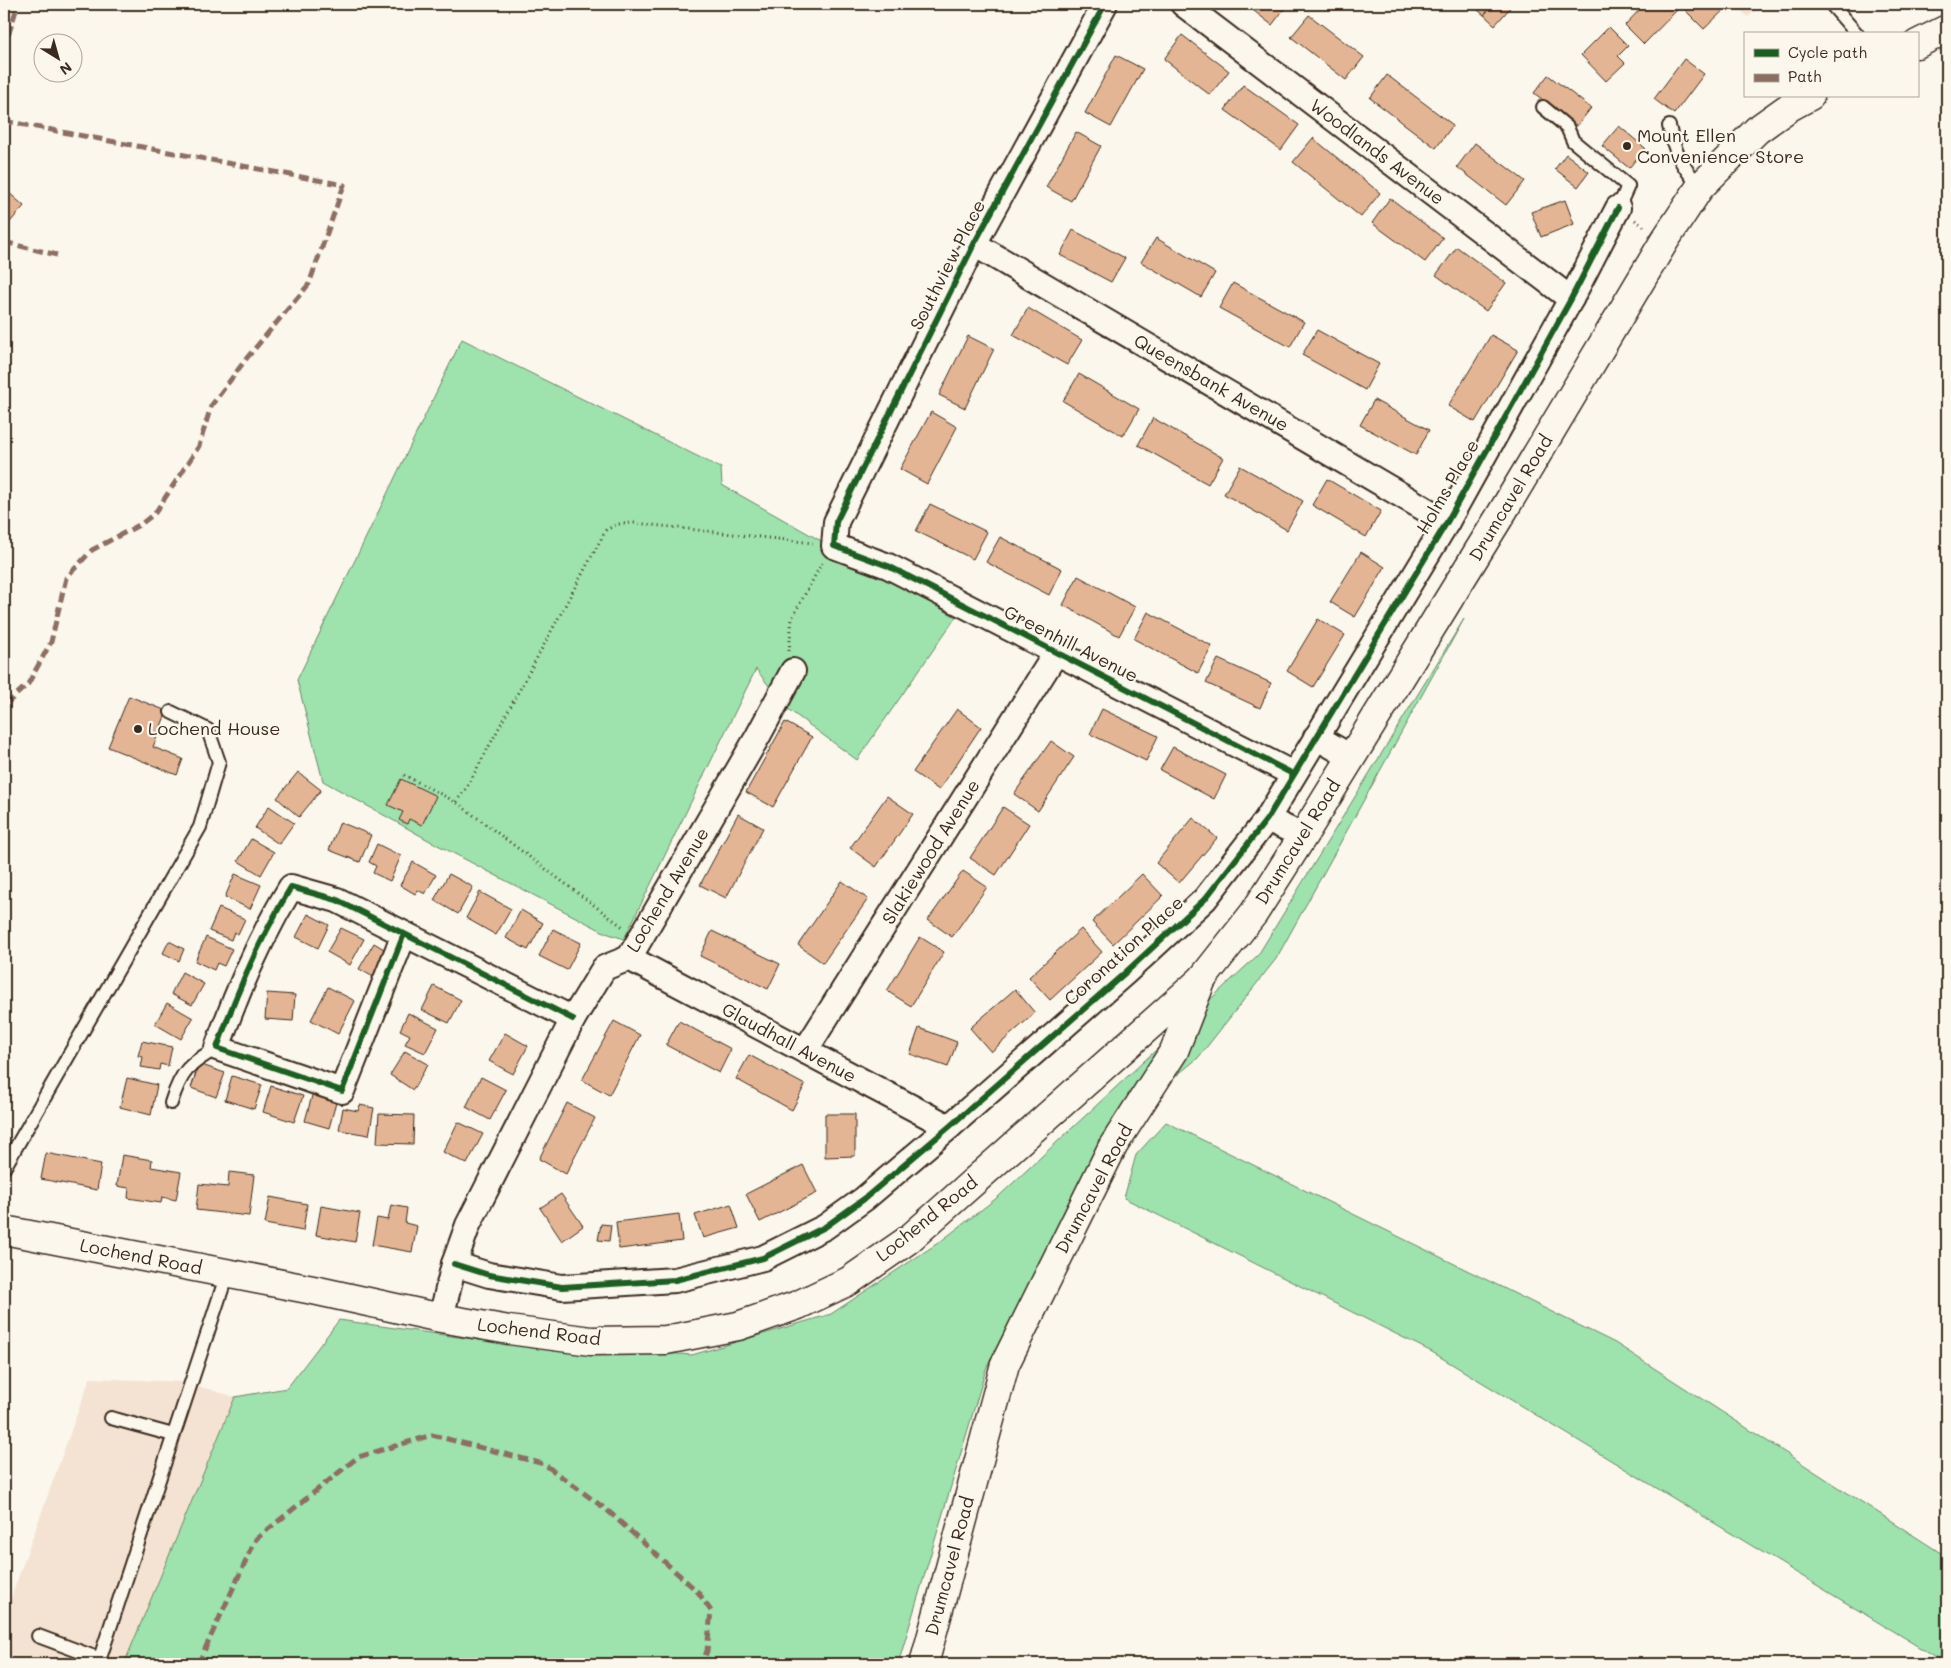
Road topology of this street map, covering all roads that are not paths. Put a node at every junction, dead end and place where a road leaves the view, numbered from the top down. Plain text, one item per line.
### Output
1 (1105, 4) edge
2 (1183, 4) edge
3 (1831, 4) edge
4 (1947, 29) edge
5 (1855, 32) edge
6 (1918, 44) edge
7 (1806, 98) edge
8 (1543, 107) dead end
9 (1669, 126) dead end
10 (1700, 187) junction
11 (1618, 208) joint
12 (974, 244) junction
13 (1571, 299) junction
14 (1447, 522) junction
15 (834, 546) joint
16 (1056, 653) junction
17 (793, 671) road end
18 (171, 712) dead end
19 (1316, 737) junction
20 (1350, 757) junction
21 (1293, 774) junction
22 (1267, 819) junction
23 (1303, 836) junction
24 (404, 934) junction
25 (634, 950) junction
26 (1202, 980) junction
27 (573, 1019) junction
28 (217, 1048) junction
29 (805, 1051) junction
30 (171, 1103) dead end
31 (950, 1127) junction
32 (4, 1168) edge
33 (4, 1230) edge
34 (454, 1264) junction
35 (227, 1274) junction
36 (441, 1318) junction
37 (111, 1418) dead end
38 (174, 1434) junction
39 (38, 1636) dead end
40 (99, 1662) edge
41 (924, 1664) edge

1 - 12 street, Southview Place
2 - 13 street, Woodlands Avenue
3 - 5 lane
4 - 6 main road
7 - 10 main road, Drumcavel Road
8 - 11 lane
9 - 10 lane
10 - 20 main road, Drumcavel Road
11 - 13 street, Holms Place
12 - 14 street, Queensbank Avenue
12 - 15 street, Southview Place
13 - 14 street, Holms Place
14 - 19 street, Holms Place
15 - 16 street, Greenhill Avenue
16 - 21 street, Greenhill Avenue
16 - 29 street, Slakiewood Avenue
17 - 25 street, Lochend Avenue
18 - 32 lane
19 - 20 street
19 - 21 street, Holms Place
20 - 23 main road, Drumcavel Road
21 - 22 street, Coronation Place
22 - 23 street
22 - 31 street, Coronation Place
23 - 26 main road, Drumcavel Road
24 - 27 street
24 - 28 street
24 - 28 street
25 - 27 street, Lochend Avenue
25 - 29 street, Glaudhall Avenue
26 - 36 main road, Lochend Road
26 - 41 main road, Drumcavel Road
27 - 34 street, Lochend Avenue
28 - 30 lane
29 - 31 street, Glaudhall Avenue
31 - 34 street, Coronation Place
33 - 35 main road, Lochend Road
34 - 36 street, Lochend Avenue
35 - 36 main road, Lochend Road
35 - 38 lane
37 - 38 lane
38 - 40 lane
39 - 40 lane

